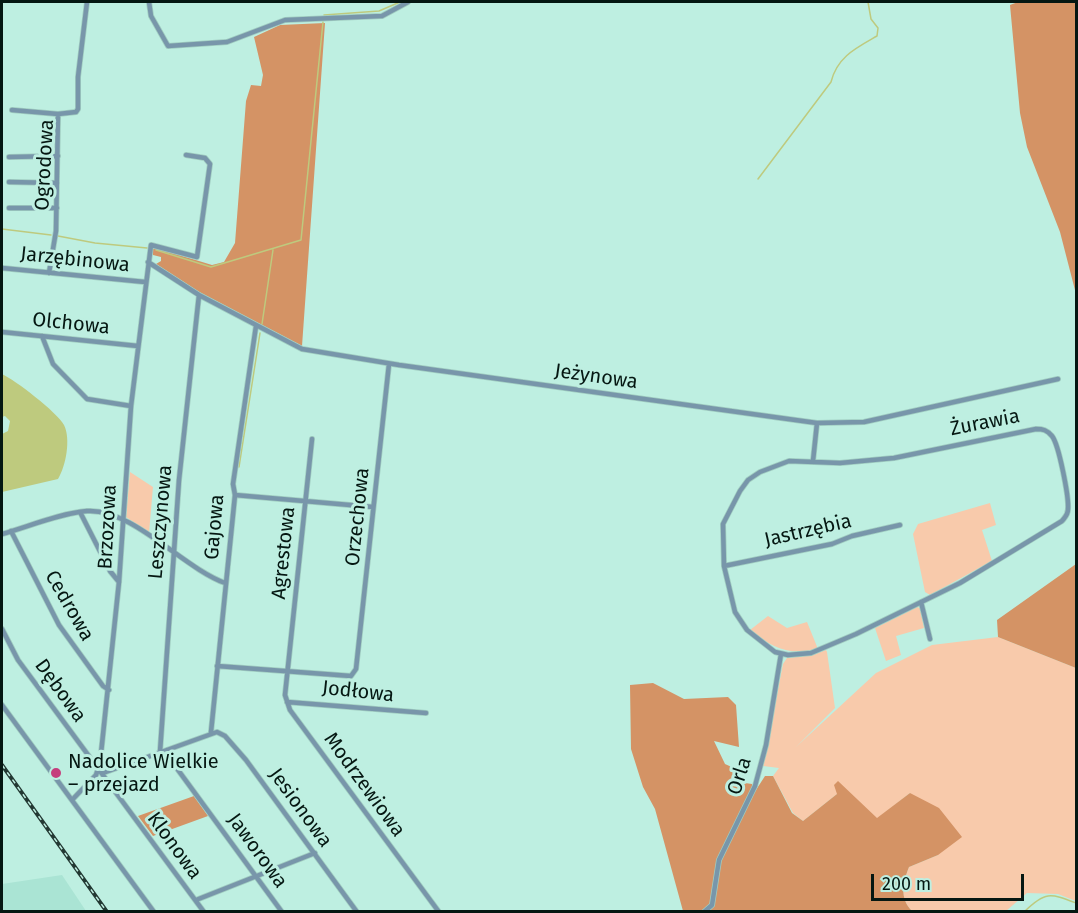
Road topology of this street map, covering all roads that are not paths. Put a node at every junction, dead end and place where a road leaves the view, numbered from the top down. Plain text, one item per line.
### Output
1 (87, 2) edge
2 (149, 2) edge
3 (408, 2) edge
4 (12, 110) dead end
5 (58, 114) junction
6 (186, 155) dead end
7 (58, 156) junction
8 (9, 157) dead end
9 (9, 182) dead end
10 (57, 183) junction
11 (9, 208) dead end
12 (57, 208) junction
13 (148, 262) junction
14 (2, 268) edge
15 (49, 273) junction
16 (145, 282) junction
17 (199, 295) junction
18 (256, 326) junction
19 (2, 332) edge
20 (42, 336) junction
21 (138, 346) junction
22 (389, 364) junction
23 (1058, 379) dead end
24 (131, 406) junction
25 (817, 423) junction
26 (312, 439) dead end
27 (813, 461) junction
28 (235, 495) junction
29 (305, 502) junction
30 (373, 507) junction
31 (80, 512) junction
32 (122, 520) junction
33 (900, 525) dead end
34 (11, 531) junction
35 (2, 534) edge
36 (174, 553) junction
37 (724, 566) junction
38 (119, 582) junction
39 (225, 583) junction
40 (921, 602) junction
41 (2, 629) edge
42 (930, 639) dead end
43 (781, 654) junction
44 (217, 666) junction
45 (287, 670) junction
46 (110, 690) junction
47 (287, 702) junction
48 (2, 705) edge
49 (426, 713) dead end
50 (211, 732) junction
51 (167, 750) junction
52 (160, 752) junction
53 (101, 771) junction
54 (72, 800) junction
55 (315, 853) junction
56 (256, 876) junction
57 (196, 900) junction
58 (154, 912) edge
59 (204, 912) edge
60 (282, 912) edge
61 (357, 912) edge
62 (438, 912) edge
63 (704, 912) edge

1 - 5 street, Ogrodowa
2 - 3 street
4 - 5 street
5 - 7 street, Ogrodowa
6 - 13 street, Brzozowa
7 - 8 street
7 - 10 street, Ogrodowa
9 - 10 street
10 - 12 street, Ogrodowa
11 - 12 street
12 - 15 street, Ogrodowa
13 - 16 street, Brzozowa
13 - 17 street, Jeżynowa
14 - 15 street, Jarzębinowa
15 - 16 street, Jarzębinowa
16 - 21 street, Brzozowa
17 - 18 street, Jeżynowa
17 - 36 street, Leszczynowa
18 - 22 street, Jeżynowa
18 - 28 street, Gajowa
19 - 20 street, Olchowa
20 - 21 street, Olchowa
20 - 24 street
21 - 24 street, Brzozowa
22 - 25 street, Jeżynowa
22 - 30 street, Orzechowa
23 - 25 street, Jeżynowa
24 - 32 street, Brzozowa
25 - 27 street
26 - 29 street, Agrestowa
27 - 37 street, Żurawia
27 - 40 street, Żurawia
28 - 29 street
28 - 39 street, Gajowa
29 - 30 street
29 - 45 street, Agrestowa
30 - 45 street, Orzechowa
31 - 32 street
31 - 34 street
31 - 38 street
32 - 36 street
32 - 38 street, Brzozowa
33 - 37 street, Jastrzębia
34 - 35 street
34 - 46 street, Cedrowa
36 - 39 street
36 - 52 street, Leszczynowa
37 - 43 street, Żurawia
38 - 46 street, Brzozowa
39 - 44 street, Gajowa
40 - 42 street
40 - 43 street, Żurawia
41 - 53 street, Dębowa
43 - 63 street, Orla
44 - 45 street
44 - 50 street, Gajowa
45 - 47 street
46 - 53 street, Brzozowa
47 - 49 street, Jodłowa
47 - 62 street, Modrzewiowa
48 - 54 street
50 - 51 street
50 - 55 street, Jesionowa
51 - 52 street
51 - 56 street, Jaworowa
52 - 53 street
53 - 54 street
53 - 57 street, Klonowa
54 - 58 street
55 - 56 street
55 - 61 street, Jesionowa
56 - 57 street
56 - 60 street, Jaworowa
57 - 59 street, Klonowa

